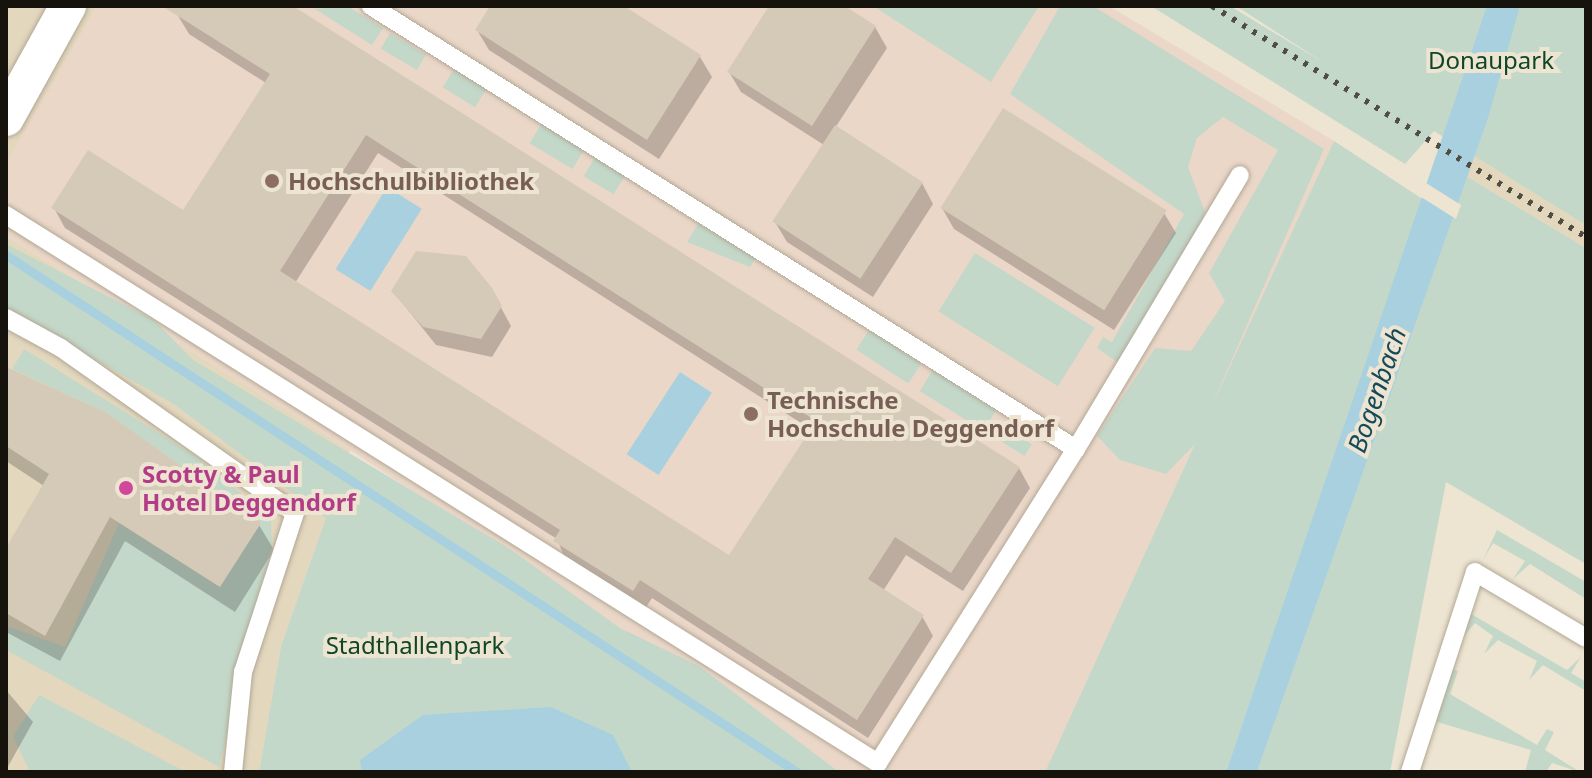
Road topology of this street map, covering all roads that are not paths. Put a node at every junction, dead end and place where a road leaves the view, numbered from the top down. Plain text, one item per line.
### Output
1 (68, 6) edge
2 (371, 6) edge
3 (11, 95) edge
4 (1240, 175) dead end
5 (6, 215) edge
6 (6, 318) edge
7 (1076, 449) junction
8 (1586, 638) edge
9 (233, 772) edge
10 (1410, 772) edge

1 - 3 street
2 - 7 lane
4 - 7 lane
5 - 7 lane
6 - 9 lane
8 - 10 lane

